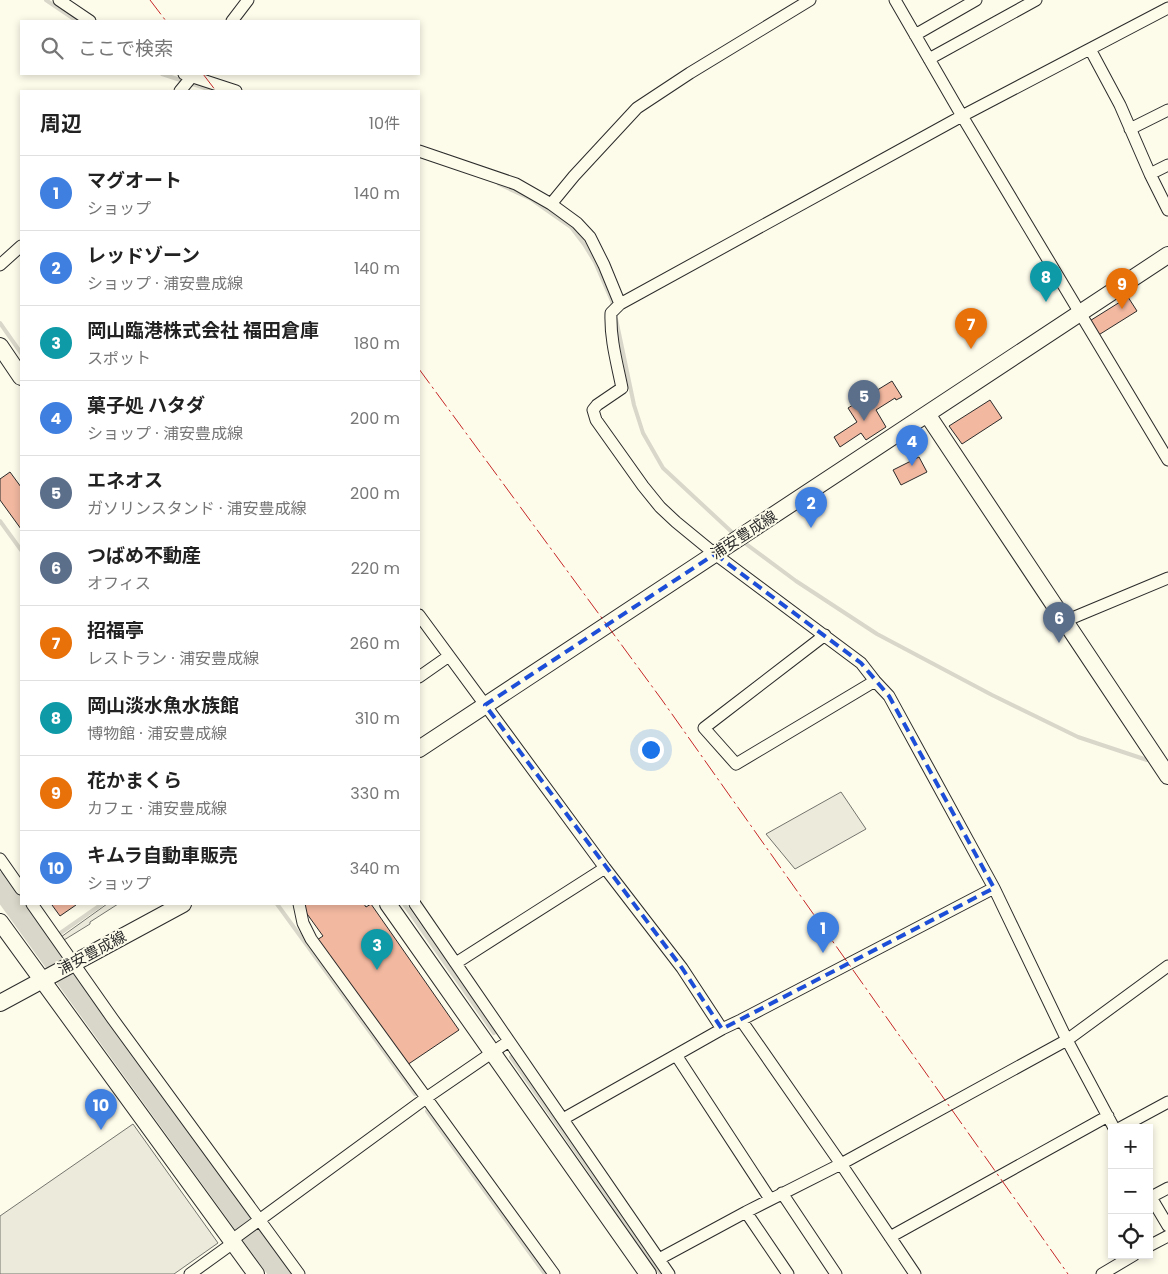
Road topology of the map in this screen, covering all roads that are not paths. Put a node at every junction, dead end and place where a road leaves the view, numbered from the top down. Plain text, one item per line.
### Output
1 (59, 0) edge
2 (248, 0) edge
3 (810, 0) edge
4 (895, 0) edge
5 (976, 0) edge
6 (1036, 0) edge
7 (1168, 8) edge
8 (89, 20) edge
9 (233, 20) edge
10 (915, 35) junction
11 (1090, 49) junction
12 (929, 59) junction
13 (187, 80) edge
14 (232, 90) edge
15 (1168, 110) edge
16 (962, 116) junction
17 (1130, 129) junction
18 (420, 151) edge
19 (1168, 165) edge
20 (1150, 174) junction
21 (551, 204) junction
22 (1168, 210) edge
23 (20, 247) edge
24 (1168, 254) edge
25 (0, 265) edge
26 (617, 307) junction
27 (1080, 313) junction
28 (0, 346) edge
29 (20, 376) edge
30 (927, 414) junction
31 (1168, 460) edge
32 (715, 554) junction
33 (1168, 578) edge
34 (420, 616) edge
35 (1065, 621) junction
36 (825, 635) junction
37 (450, 656) junction
38 (420, 676) edge
39 (874, 681) junction
40 (485, 705) junction
41 (420, 748) edge
42 (1168, 776) edge
43 (0, 859) edge
44 (605, 868) junction
45 (20, 887) edge
46 (994, 888) junction
47 (33, 905) edge
48 (181, 905) edge
49 (299, 905) edge
50 (389, 905) edge
51 (417, 905) edge
52 (0, 922) edge
53 (456, 963) junction
54 (73, 964) junction
55 (1168, 966) edge
56 (49, 977) junction
57 (0, 1003) edge
58 (741, 1020) junction
59 (722, 1029) junction
60 (1067, 1040) junction
61 (509, 1041) junction
62 (493, 1052) junction
63 (676, 1055) junction
64 (426, 1098) junction
65 (1168, 1102) edge
66 (1108, 1116) junction
67 (563, 1119) junction
68 (1112, 1124) edge
69 (1127, 1124) edge
70 (841, 1164) junction
71 (1168, 1188) edge
72 (782, 1193) junction
73 (1153, 1195) edge
74 (770, 1199) junction
75 (1153, 1201) edge
76 (746, 1212) junction
77 (257, 1222) junction
78 (1168, 1226) edge
79 (1168, 1236) edge
80 (890, 1237) junction
81 (235, 1239) junction
82 (1153, 1244) edge
83 (659, 1259) junction
84 (1127, 1259) edge
85 (190, 1274) edge
86 (256, 1274) edge
87 (300, 1274) edge
88 (554, 1274) edge
89 (648, 1274) edge
90 (670, 1274) edge
91 (788, 1274) edge
92 (836, 1274) edge
93 (915, 1274) edge
94 (1102, 1274) edge

1 - 8 street
2 - 9 street
3 - 21 street
4 - 10 street
5 - 10 street
6 - 12 street
7 - 11 street
10 - 12 street
11 - 16 street
11 - 17 street
12 - 16 street
13 - 14 street
15 - 17 street
16 - 26 street
16 - 27 street
17 - 20 street
18 - 21 street
19 - 20 street
20 - 22 street
21 - 26 street
23 - 25 street
24 - 27 street, 浦安豊成線
26 - 32 street
27 - 30 street, 浦安豊成線
27 - 31 street
28 - 29 street
30 - 32 street, 浦安豊成線
30 - 35 street
32 - 36 street
32 - 40 street, 浦安豊成線
33 - 35 street
34 - 37 street
35 - 42 street
36 - 39 street
36 - 39 street
37 - 38 street
37 - 40 street
39 - 46 street
40 - 41 street, 浦安豊成線
40 - 44 street
43 - 45 street
44 - 53 street
44 - 59 street
46 - 58 street
46 - 60 street
47 - 54 street
48 - 54 street, 浦安豊成線
49 - 64 street
50 - 62 street
51 - 53 street
52 - 56 street
53 - 61 street
54 - 56 street, 浦安豊成線
54 - 77 street
55 - 60 street
56 - 57 street, 浦安豊成線
56 - 81 street
58 - 59 street
58 - 70 street
59 - 63 street
60 - 66 street
60 - 70 street
61 - 62 street
61 - 67 street
62 - 64 street
62 - 89 street
63 - 67 street
63 - 74 street
64 - 77 street
64 - 88 street
65 - 69 street
66 - 68 street
66 - 80 street
67 - 83 street
70 - 72 street
70 - 80 street
71 - 73 street
72 - 74 street
72 - 92 street
74 - 76 street
75 - 78 street
76 - 83 street
76 - 91 street
77 - 81 street
77 - 87 street
79 - 82 street
80 - 93 street
81 - 85 street
81 - 86 street
83 - 90 street
84 - 94 street

